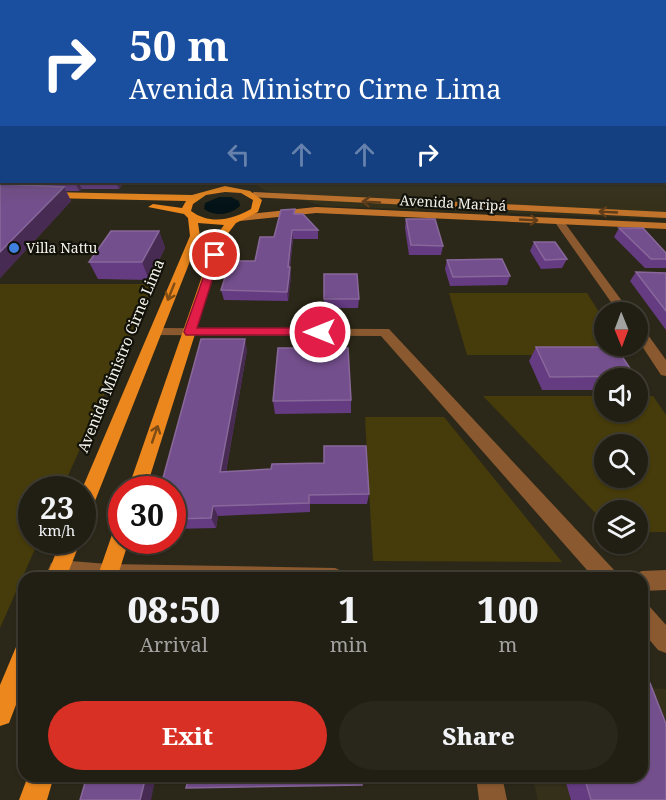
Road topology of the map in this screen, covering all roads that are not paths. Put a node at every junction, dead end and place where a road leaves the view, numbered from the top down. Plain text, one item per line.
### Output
1 (216, 183) edge
2 (238, 186) edge
3 (36, 195) edge
4 (254, 195) junction
5 (199, 196) junction
6 (49, 204) edge
7 (190, 215) junction
8 (666, 215) edge
9 (236, 220) junction
10 (559, 221) junction
11 (666, 226) edge
12 (617, 302) edge
13 (155, 332) junction
14 (190, 332) junction
15 (648, 345) edge
16 (666, 371) edge
17 (140, 476) edge
18 (96, 477) edge
19 (65, 554) edge
20 (114, 554) edge
21 (58, 572) edge
22 (108, 572) edge
23 (603, 572) edge
24 (666, 580) edge
25 (648, 581) edge
26 (648, 622) edge
27 (666, 642) edge
28 (18, 670) edge
29 (0, 714) edge
30 (39, 782) edge
31 (490, 782) edge
32 (33, 800) edge
33 (493, 800) edge

1 - 5 main road
2 - 4 main road
2 - 5 main road
3 - 5 main road
8 -> 4 main road, Avenida Maripá
4 - 9 main road
5 - 7 main road
6 - 7 main road
7 - 9 main road
7 -> 13 main road, Avenida Ministro Cirne Lima
9 -> 10 main road, Avenida Maripá
9 - 14 main road
10 - 11 main road, Avenida Maripá
10 - 12 street
13 - 14 street
13 - 18 main road, Avenida Ministro Cirne Lima
17 -> 14 main road
14 - 23 street
15 - 16 street
19 - 21 main road
20 - 22 main road
24 - 25 street
26 - 27 street
28 - 29 main road
30 - 32 main road
31 - 33 street

